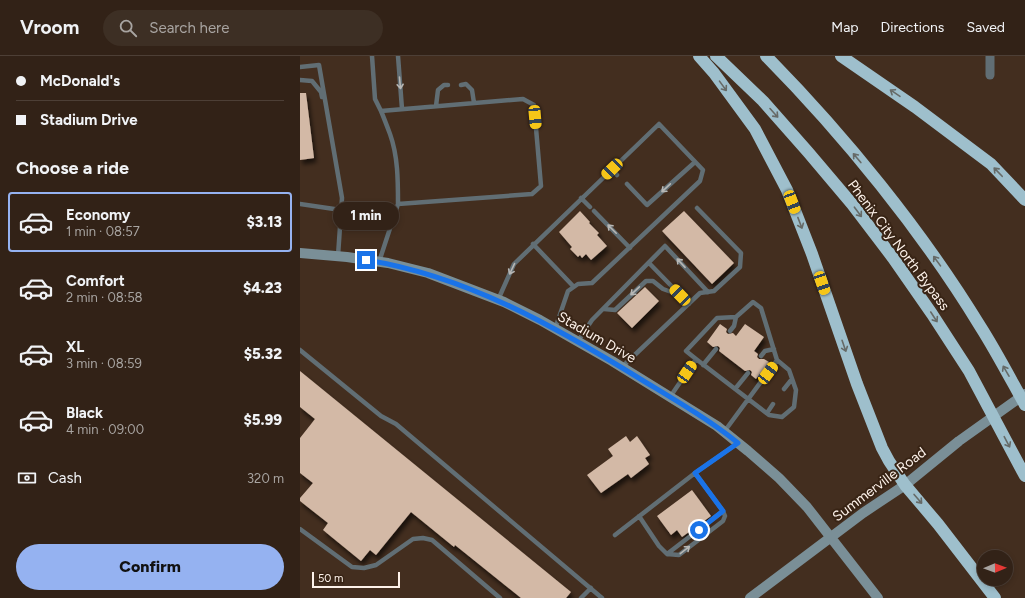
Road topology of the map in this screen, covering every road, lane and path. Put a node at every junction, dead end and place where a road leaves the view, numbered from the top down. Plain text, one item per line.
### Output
1 (372, 56) edge
2 (398, 56) edge
3 (698, 56) edge
4 (716, 56) edge
5 (766, 56) edge
6 (841, 56) edge
7 (990, 56) edge
8 (300, 67) edge
9 (990, 75) dead end
10 (300, 80) edge
11 (448, 85) dead end
12 (461, 85) dead end
13 (474, 103) junction
14 (436, 106) junction
15 (402, 109) junction
16 (380, 111) junction
17 (329, 120) junction
18 (695, 162) junction
19 (612, 169) junction
20 (617, 175) dead end
21 (627, 184) dead end
22 (582, 198) junction
23 (1025, 200) edge
24 (300, 204) edge
25 (398, 204) junction
26 (697, 208) dead end
27 (341, 210) junction
28 (533, 244) junction
29 (630, 248) junction
30 (300, 253) edge
31 (338, 256) junction
32 (380, 262) junction
33 (649, 263) junction
34 (573, 286) junction
35 (708, 292) junction
36 (680, 295) junction
37 (498, 300) junction
38 (689, 304) junction
39 (604, 309) junction
40 (736, 317) junction
41 (555, 329) junction
42 (730, 332) dead end
43 (578, 341) junction
44 (716, 349) dead end
45 (774, 349) junction
46 (300, 350) edge
47 (761, 356) dead end
48 (696, 359) junction
49 (777, 360) junction
50 (703, 365) junction
51 (622, 367) junction
52 (748, 372) dead end
53 (792, 379) junction
54 (735, 389) junction
55 (784, 389) dead end
56 (1025, 394) edge
57 (670, 397) junction
58 (748, 399) junction
59 (773, 404) dead end
60 (1025, 405) edge
61 (766, 413) junction
62 (724, 432) junction
63 (738, 443) junction
64 (695, 473) junction
65 (1025, 476) edge
66 (905, 485) junction
67 (723, 511) junction
68 (638, 516) junction
69 (300, 529) edge
70 (615, 535) dead end
71 (831, 537) junction
72 (667, 554) junction
73 (591, 588) junction
74 (500, 598) edge
75 (581, 598) edge
76 (602, 598) edge
77 (750, 598) edge
78 (878, 598) edge
79 (995, 598) edge

1 - 16 lane
2 -> 15 lane
3 -> 66 highway
4 -> 65 highway, Phenix City North Bypass
60 -> 5 highway, Phenix City North Bypass
23 -> 6 highway
7 - 9 street
8 - 17 lane
10 - 17 lane
11 - 14 lane
12 - 13 lane
13 - 14 lane
13 - 25 lane
14 - 15 lane
15 - 16 lane
16 - 25 lane
17 - 27 lane
18 - 19 lane
18 -> 21 lane
18 - 29 lane
19 - 20 lane
19 - 22 lane
22 - 28 lane
29 -> 22 lane
24 - 27 lane
25 - 32 lane
26 - 35 lane
27 - 31 lane
28 - 34 lane
28 -> 37 lane
29 - 34 lane
30 - 31 street, Stadium Drive
31 - 32 street, Stadium Drive
32 - 37 street, Stadium Drive
35 -> 33 lane
33 - 36 lane
33 - 39 lane
34 - 41 lane
35 - 38 lane
36 - 38 lane
36 -> 39 lane
37 - 41 street, Stadium Drive
38 - 51 lane
39 - 43 lane
40 - 42 lane
40 - 45 lane
40 - 48 lane
41 - 43 street, Stadium Drive
43 - 51 street, Stadium Drive
44 - 50 lane
45 - 47 lane
45 - 49 lane
46 - 73 lane
48 - 50 lane
48 - 57 lane
49 - 53 lane
49 - 58 lane
50 - 54 lane
51 - 57 street, Stadium Drive
52 - 54 lane
53 - 55 lane
53 - 61 lane
54 - 58 lane
56 - 66 street, Summerville Road
57 - 62 street, Stadium Drive
58 - 61 lane
58 - 62 lane
59 - 61 lane
62 - 63 street, Stadium Drive
63 - 64 lane
63 - 71 street, Stadium Drive
64 - 67 lane
64 - 68 lane
66 - 71 street, Summerville Road
66 -> 79 highway
67 - 72 lane
72 -> 67 lane
68 - 70 lane
68 - 72 lane
69 - 74 lane
71 - 77 street, Summerville Road
71 - 78 street, Stadium Drive
73 - 75 lane
73 - 76 lane

